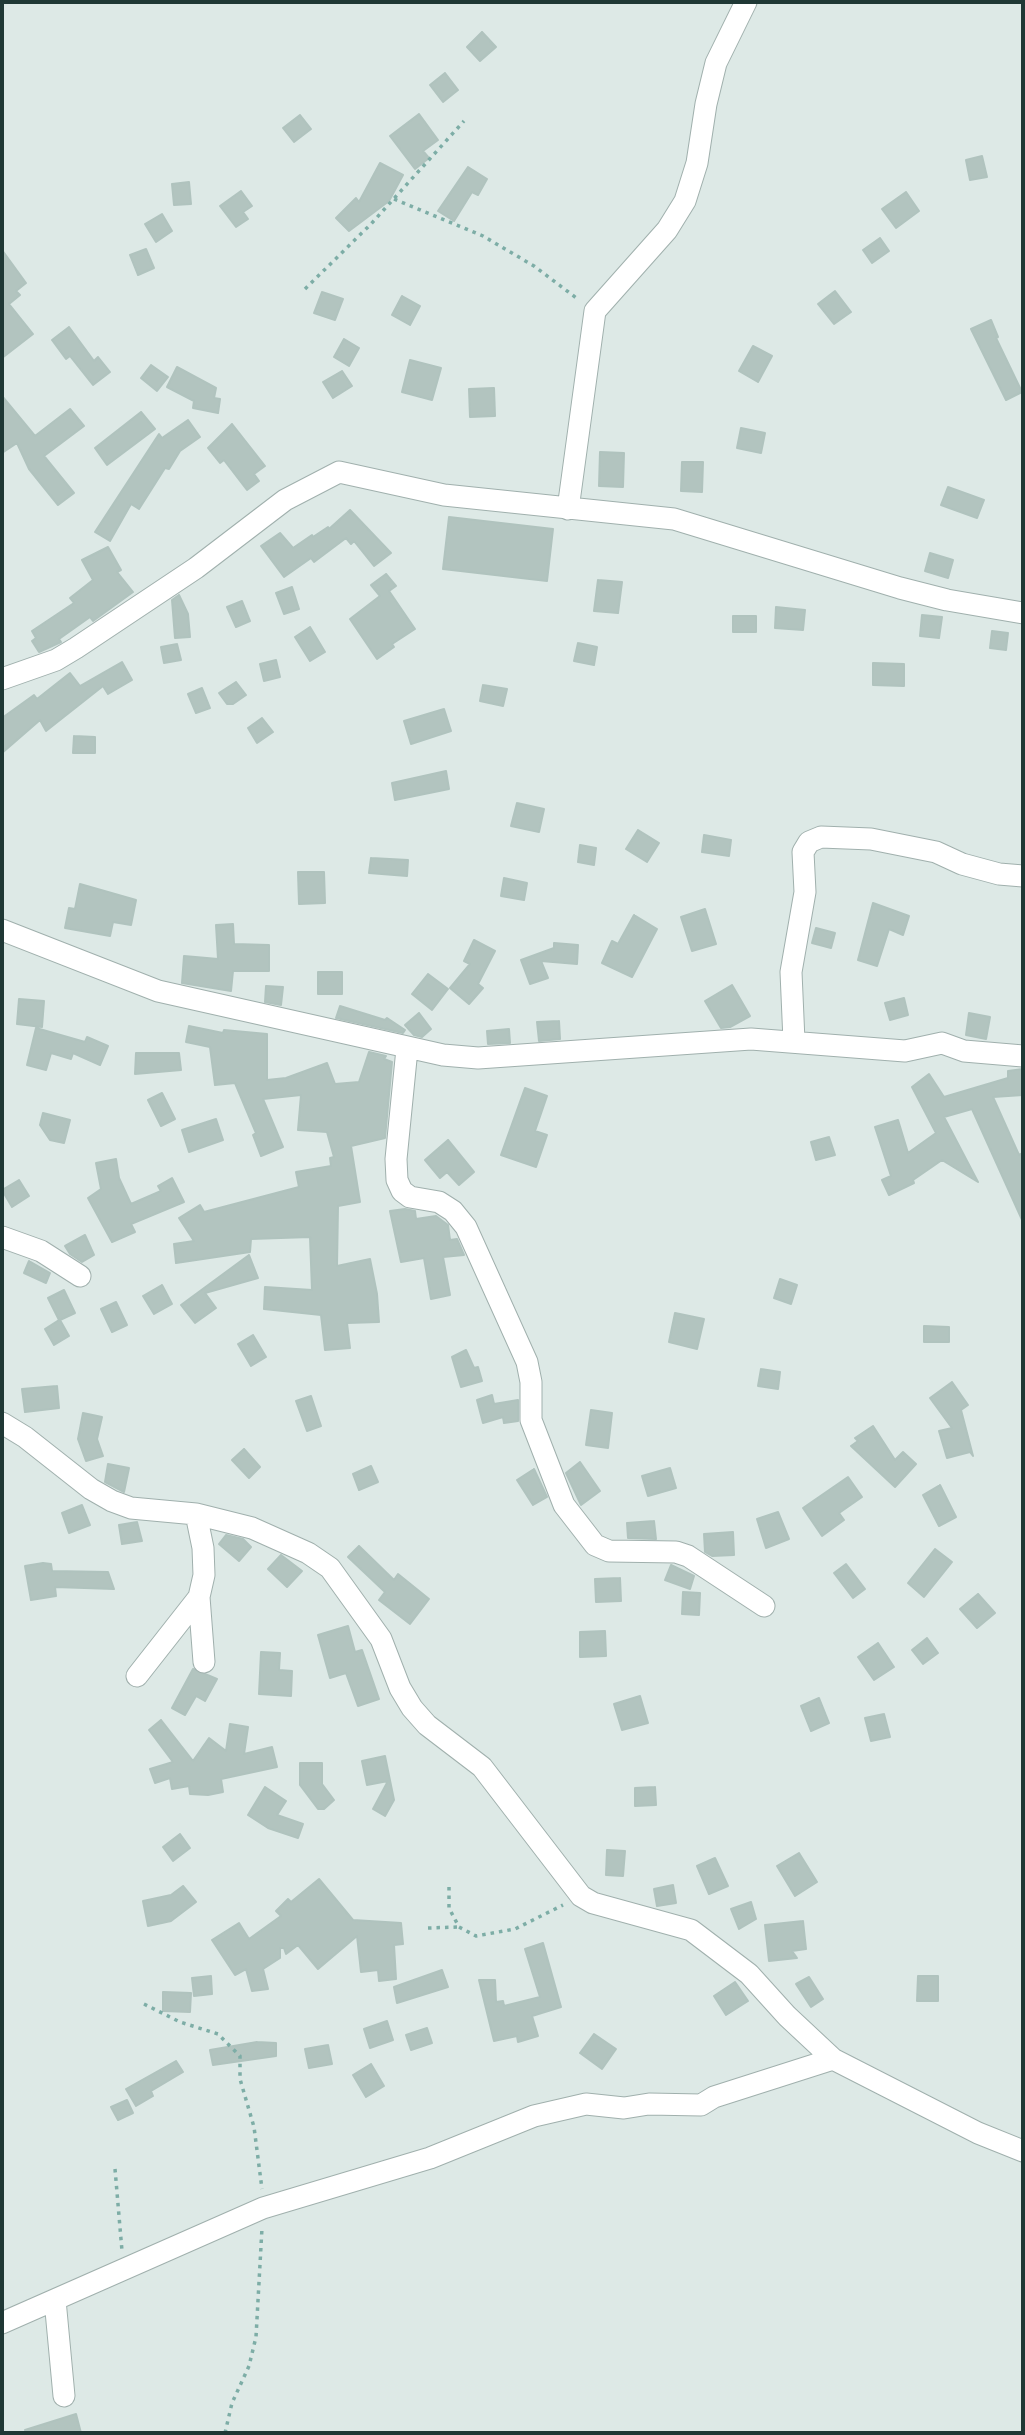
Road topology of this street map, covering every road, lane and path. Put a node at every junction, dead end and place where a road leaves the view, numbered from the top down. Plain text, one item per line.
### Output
1 (746, 2) edge
2 (464, 121) dead end
3 (394, 199) junction
4 (305, 289) dead end
5 (595, 311) junction
6 (568, 509) junction
7 (1023, 613) edge
8 (2, 679) edge
9 (1023, 876) edge
10 (2, 930) edge
11 (794, 1041) junction
12 (407, 1049) junction
13 (1023, 1056) edge
14 (2, 1237) edge
15 (80, 1276) dead end
16 (2, 1423) edge
17 (196, 1514) junction
18 (199, 1597) junction
19 (764, 1606) dead end
20 (204, 1662) dead end
21 (137, 1676) dead end
22 (449, 1886) dead end
23 (581, 1896) junction
24 (459, 1927) junction
25 (428, 1928) dead end
26 (144, 2004) dead end
27 (833, 2059) junction
28 (1023, 2151) edge
29 (116, 2169) dead end
30 (263, 2208) junction
31 (123, 2270) junction
32 (55, 2300) junction
33 (2, 2323) edge
34 (64, 2396) dead end
35 (225, 2433) edge

1 - 5 street
2 - 3 path
3 - 4 path
3 - 5 path
5 - 6 street
6 - 7 street
6 - 8 street
9 - 11 street
10 - 12 street
11 - 12 street
11 - 13 street
12 - 19 street
14 - 15 street
16 - 17 street
17 - 18 street
17 - 23 street
18 - 20 street
18 - 21 street
22 - 24 path
23 - 24 path
23 - 27 street
24 - 25 path
26 - 30 path
27 - 28 street
27 - 30 street
29 - 31 path
30 - 31 street
30 - 35 path
31 - 32 street
32 - 33 street
32 - 34 street

